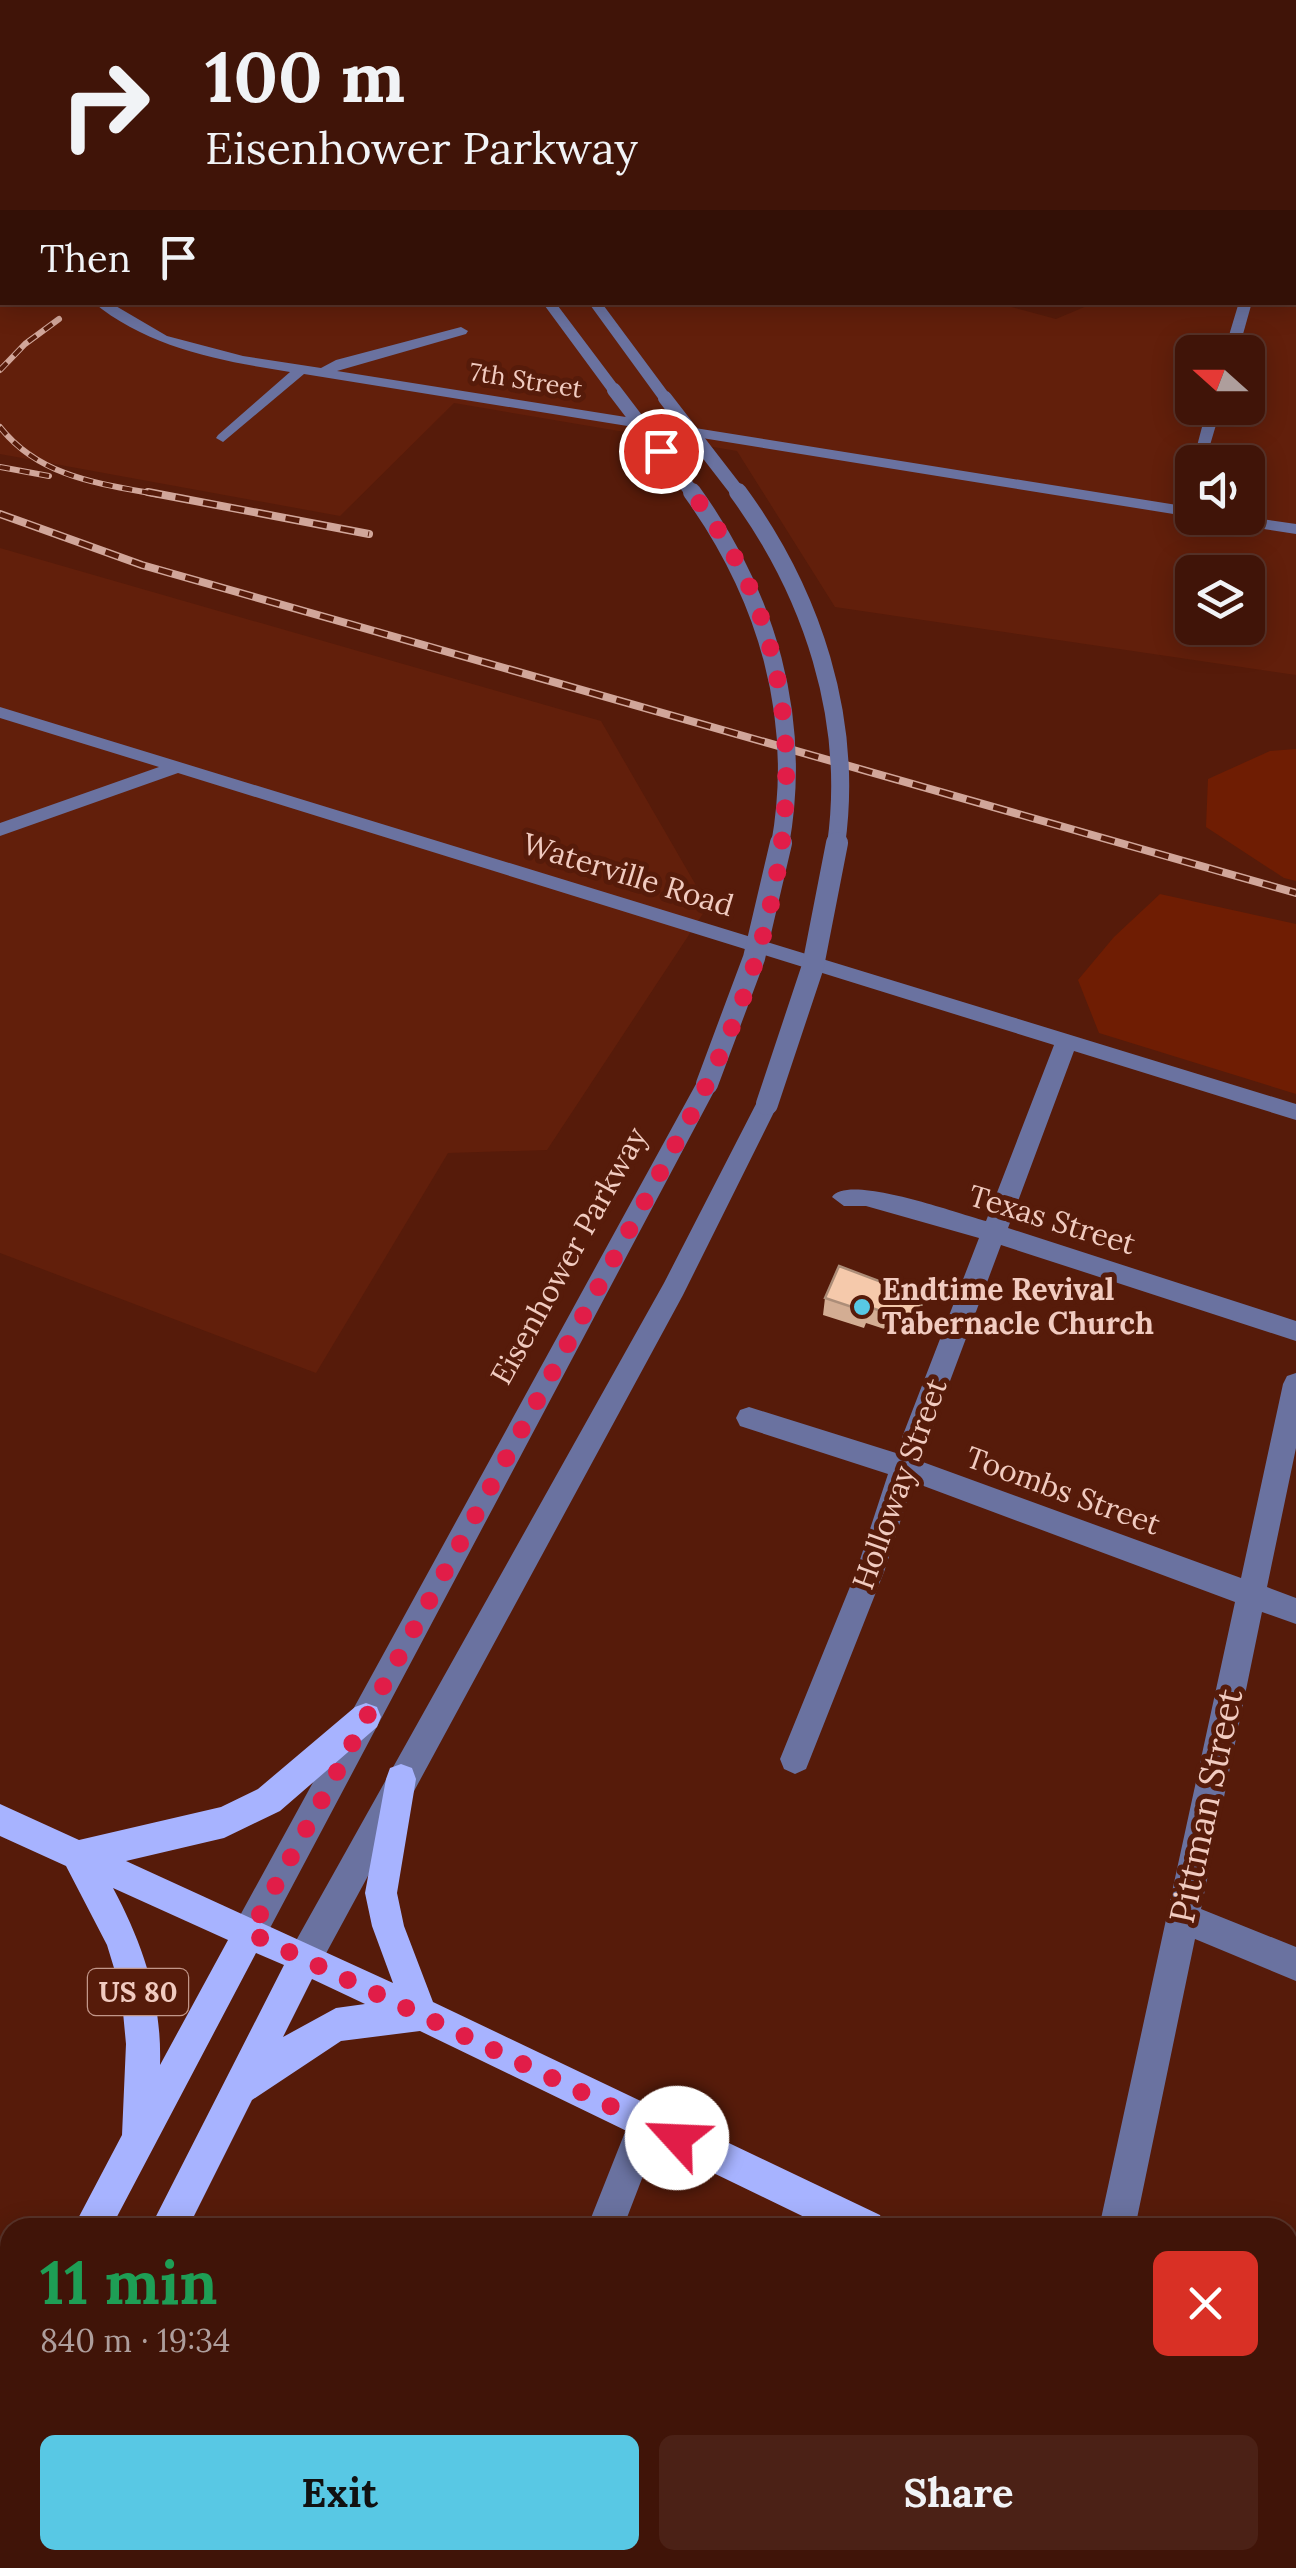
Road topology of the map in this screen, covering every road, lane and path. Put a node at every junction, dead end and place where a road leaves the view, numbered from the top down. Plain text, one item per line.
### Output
1 (103, 305) edge
2 (550, 305) edge
3 (596, 305) edge
4 (1245, 305) edge
5 (461, 331) dead end
6 (1236, 335) edge
7 (302, 370) junction
8 (323, 373) junction
9 (222, 438) dead end
10 (1175, 510) edge
11 (1265, 524) edge
12 (1296, 529) edge
13 (0, 712) edge
14 (181, 766) junction
15 (0, 830) edge
16 (1067, 1041) junction
17 (1296, 1112) edge
18 (844, 1197) dead end
19 (994, 1233) junction
20 (1296, 1331) edge
21 (1296, 1384) edge
22 (749, 1418) dead end
23 (904, 1468) junction
24 (1252, 1596) junction
25 (1296, 1612) edge
26 (366, 1717) junction
27 (795, 1758) dead end
28 (401, 1779) junction
29 (0, 1820) edge
30 (78, 1856) junction
31 (1182, 1917) junction
32 (250, 1933) junction
33 (305, 1958) junction
34 (1296, 1964) edge
35 (421, 2014) junction
36 (236, 2092) junction
37 (645, 2124) junction
38 (138, 2140) junction
39 (96, 2218) edge
40 (173, 2218) edge
41 (609, 2218) edge
42 (847, 2218) edge
43 (1119, 2218) edge

1 - 7 street, 7th Street
2 - 26 street, Eisenhower Parkway, bridge
3 - 28 street, bridge
4 - 6 street
5 - 8 street
7 - 8 street, 7th Street
7 - 9 street
8 - 10 street, 7th Street
11 - 12 street
13 - 14 street, Waterville Road
14 - 15 street
14 - 16 street, Waterville Road
16 - 17 street, Waterville Road
16 - 19 street, Holloway Street
18 - 19 street, Texas Street
19 - 20 street, Texas Street
19 - 23 street, Holloway Street
21 - 24 street, Pittman Street
22 - 23 street, Toombs Street
23 - 24 street, Toombs Street
23 - 27 street, Holloway Street
24 - 25 street, Toombs Street
24 - 31 street, Pittman Street
26 - 30 main road
26 - 32 street, Eisenhower Parkway
28 - 33 street
28 - 35 main road
29 - 30 main road
30 - 32 main road
30 - 38 main road, US 80
31 - 34 street
31 - 43 street, Pittman Street
32 - 33 main road
32 - 38 main road, Eisenhower Parkway
33 - 35 main road
33 - 36 main road
35 - 36 main road
35 - 37 main road
36 - 40 main road
37 - 41 street
37 - 42 main road
38 - 39 main road, Eisenhower Parkway / US 80

